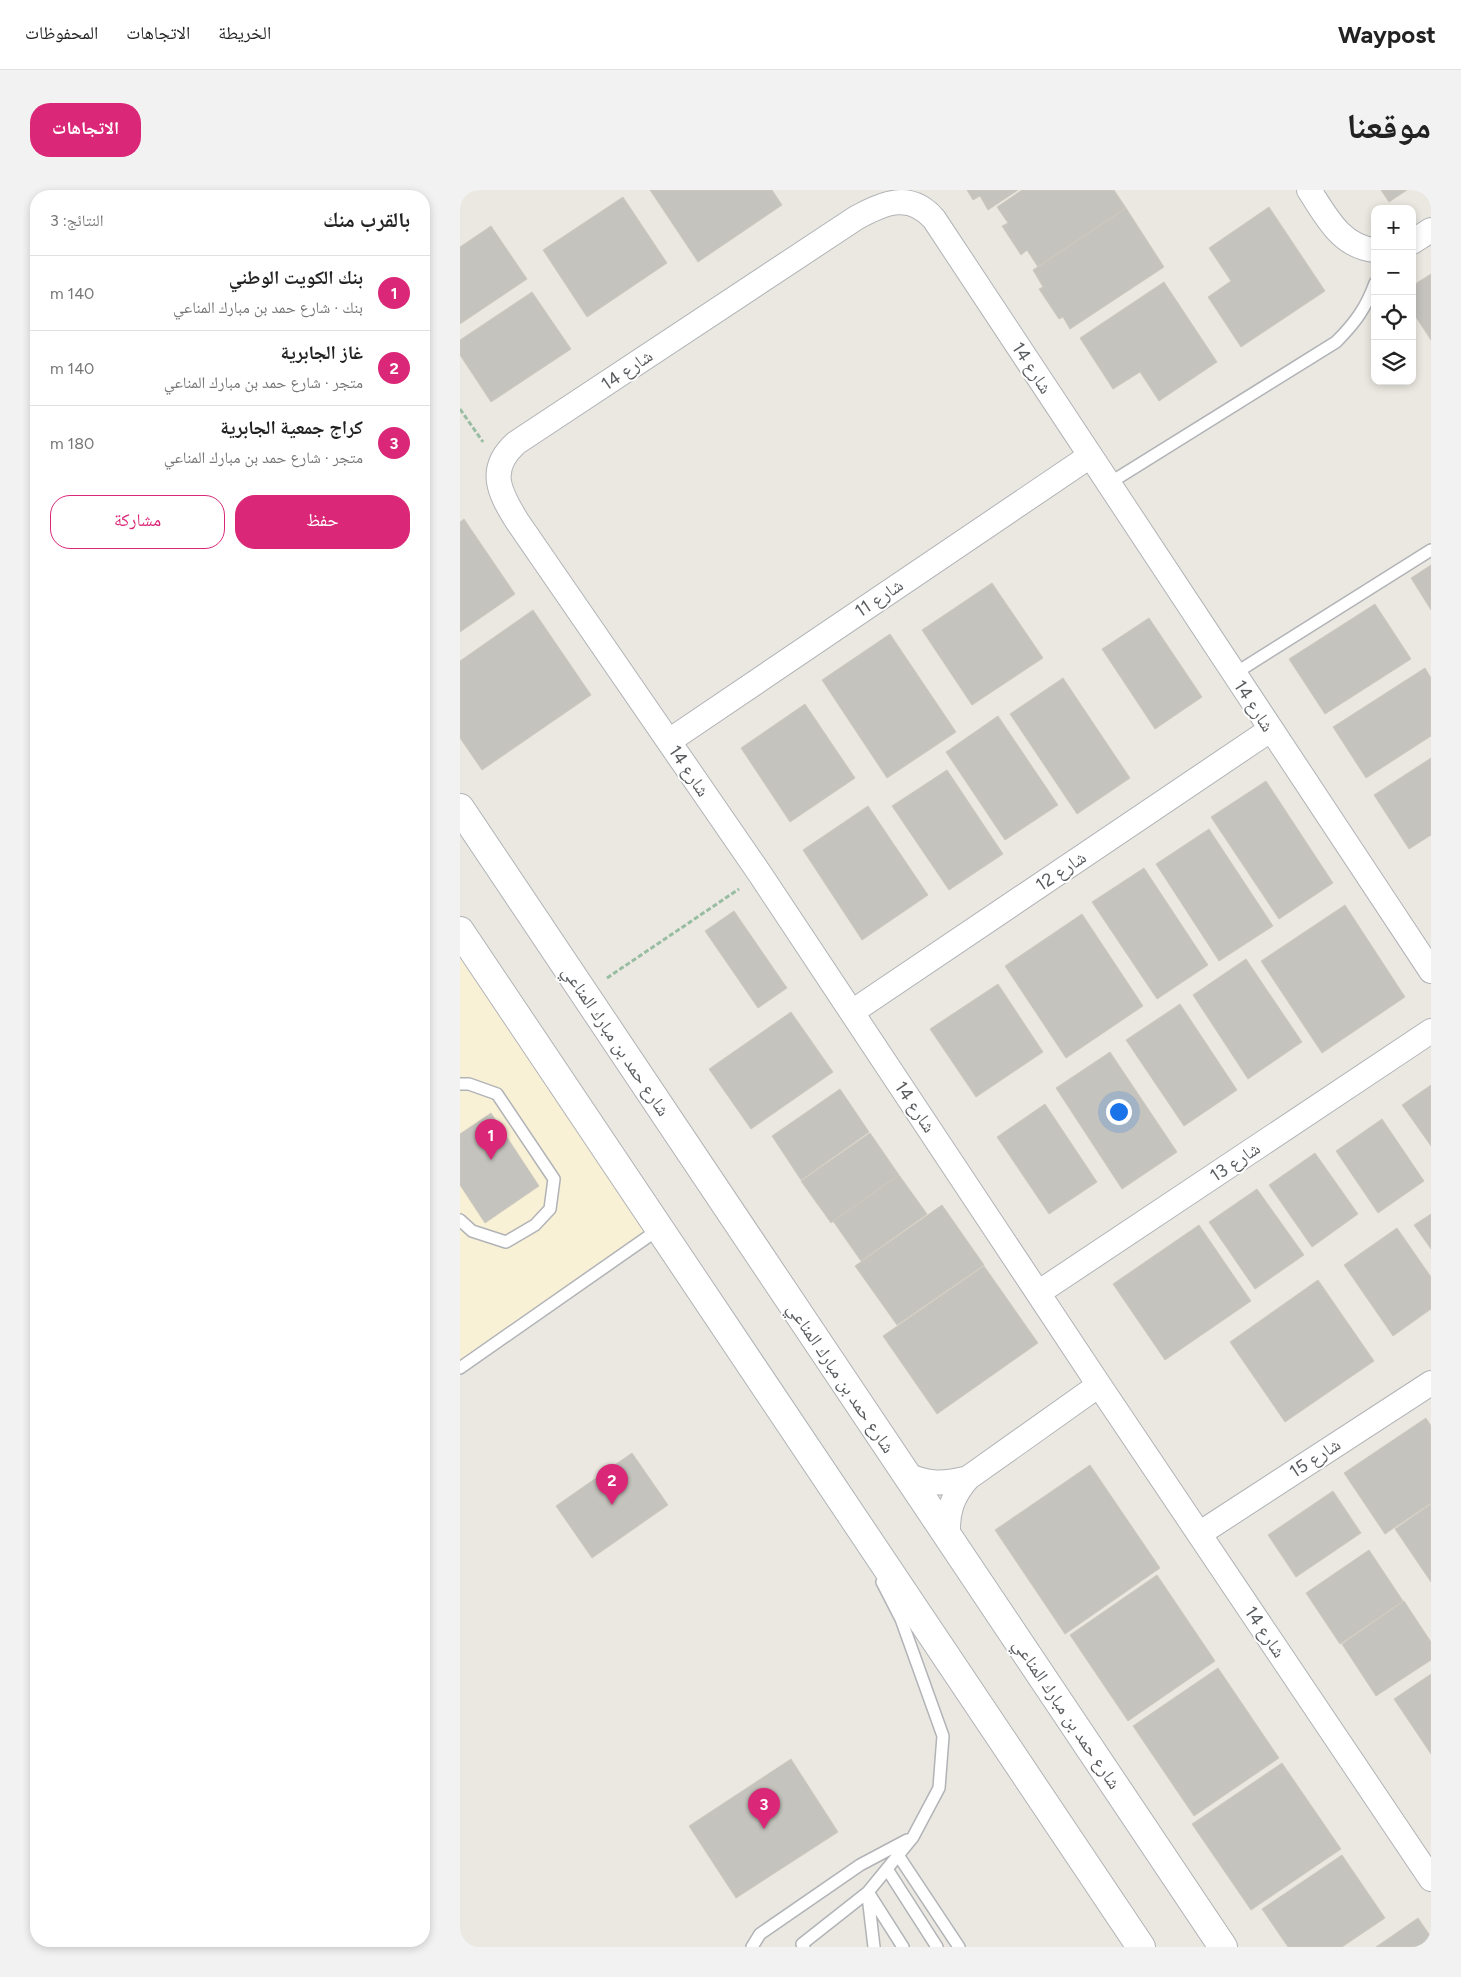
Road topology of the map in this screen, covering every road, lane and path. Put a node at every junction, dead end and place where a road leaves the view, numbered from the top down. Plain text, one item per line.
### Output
1 (1310, 190) edge
2 (1431, 230) edge
3 (1416, 239) edge
4 (1371, 249) edge
5 (1371, 293) edge
6 (460, 409) edge
7 (1090, 456) junction
8 (499, 464) junction
9 (1108, 484) junction
10 (1431, 550) edge
11 (1234, 674) junction
12 (1270, 730) junction
13 (669, 741) junction
14 (460, 808) edge
15 (460, 836) edge
16 (497, 864) junction
17 (760, 874) junction
18 (462, 935) edge
19 (1431, 971) edge
20 (584, 994) junction
21 (852, 1012) junction
22 (1431, 1030) edge
23 (460, 1084) edge
24 (460, 1220) edge
25 (659, 1229) junction
26 (1038, 1293) junction
27 (460, 1368) edge
28 (1431, 1383) edge
29 (1099, 1385) junction
30 (905, 1474) junction
31 (968, 1478) junction
32 (836, 1492) junction
33 (1199, 1534) junction
34 (948, 1536) junction
35 (913, 1837) junction
36 (898, 1855) junction
37 (887, 1869) junction
38 (1431, 1879) edge
39 (868, 1892) junction
40 (752, 1947) edge
41 (804, 1947) edge
42 (874, 1947) edge
43 (903, 1947) edge
44 (937, 1947) edge
45 (959, 1947) edge
46 (1141, 1947) edge
47 (1223, 1947) edge

1 - 4 street
2 - 3 street
5 - 9 lane
6 - 8 path
7 - 8 street, شارع 14
7 - 9 street, شارع 14
7 - 13 street, شارع 11
8 - 13 street, شارع 14
9 - 11 street, شارع 14
10 - 11 lane
11 - 12 street, شارع 14
12 - 19 street, شارع 14
12 - 21 street, شارع 12
13 - 17 street, شارع 14
14 - 16 street, شارع حمد بن مبارك المناعي
15 - 16 street
16 - 20 street, شارع حمد بن مبارك المناعي
17 - 20 path
17 - 21 street, شارع 14
18 - 25 street
20 - 30 street, شارع حمد بن مبارك المناعي
21 - 26 street, شارع 14
22 - 26 street, شارع 13
23 - 24 lane
25 - 27 lane
25 - 32 street
26 - 29 street, شارع 14
28 - 33 street, شارع 15
29 - 31 street
29 - 33 street, شارع 14
30 - 31 street
30 - 34 street, شارع حمد بن مبارك المناعي
31 - 34 street
32 - 35 lane
32 - 46 street
33 - 38 street, شارع 14
34 - 47 street, شارع حمد بن مبارك المناعي
35 - 36 lane
35 - 40 lane
36 - 37 lane
36 - 45 lane
37 - 39 lane
37 - 44 lane
39 - 41 lane
39 - 42 lane
39 - 43 lane

